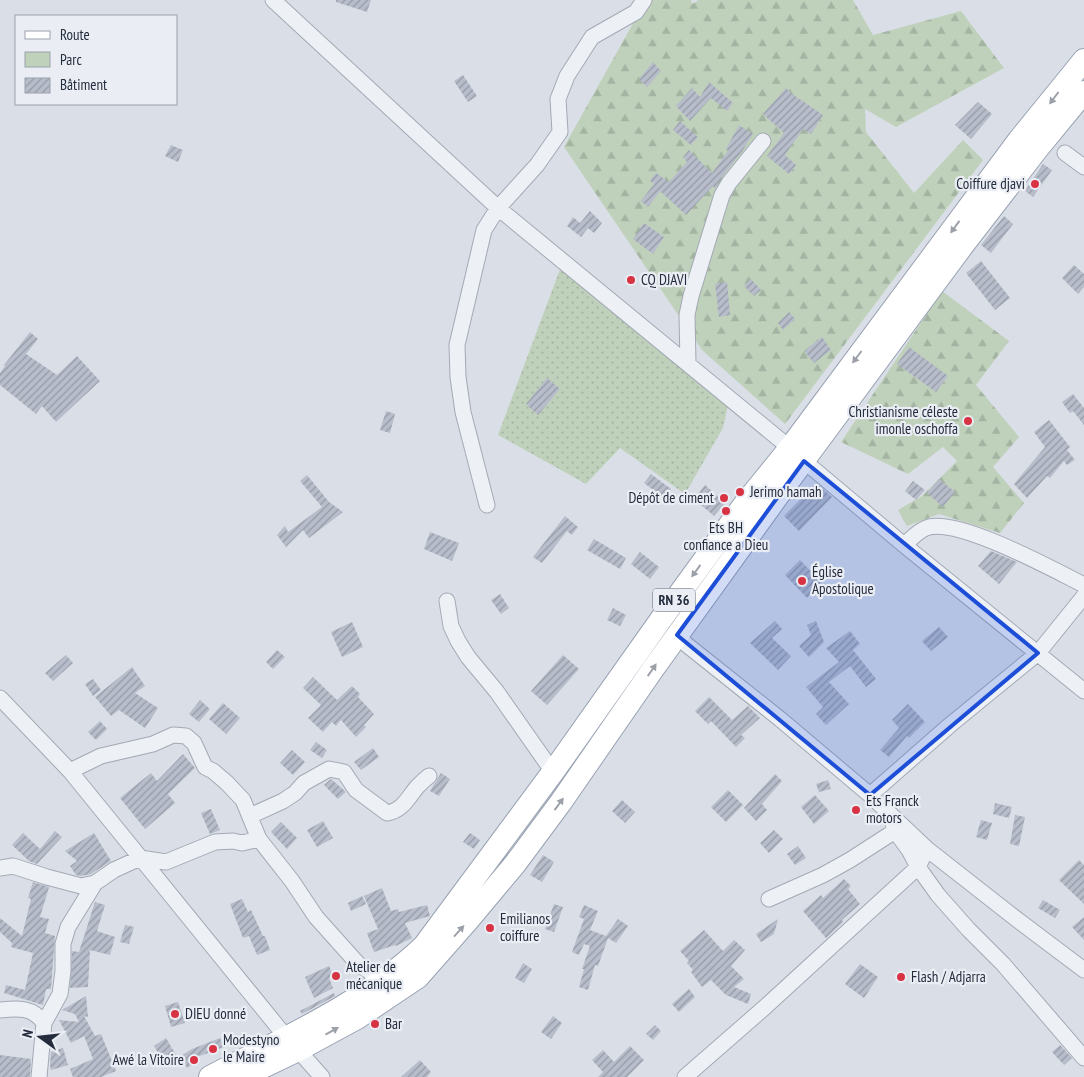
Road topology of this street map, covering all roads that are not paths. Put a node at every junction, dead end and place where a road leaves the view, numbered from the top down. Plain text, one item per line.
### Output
1 (273, 0) edge
2 (644, 0) edge
3 (1084, 60) edge
4 (1084, 92) edge
5 (763, 141) dead end
6 (1066, 153) dead end
7 (1084, 167) edge
8 (498, 208) junction
9 (688, 363) junction
10 (797, 454) junction
11 (487, 505) dead end
12 (904, 544) junction
13 (1084, 585) edge
14 (1084, 596) edge
15 (447, 601) dead end
16 (677, 635) junction
17 (1038, 653) junction
18 (1084, 691) edge
19 (0, 698) edge
20 (70, 771) junction
21 (553, 772) junction
22 (430, 776) dead end
23 (870, 795) junction
24 (889, 815) junction
25 (250, 816) junction
26 (895, 831) junction
27 (259, 838) junction
28 (927, 849) junction
29 (140, 858) junction
30 (918, 867) junction
31 (0, 868) edge
32 (95, 883) junction
33 (769, 899) dead end
34 (1084, 970) edge
35 (378, 983) junction
36 (0, 1010) edge
37 (44, 1023) junction
38 (292, 1043) junction
39 (1084, 1058) edge
40 (39, 1077) edge
41 (210, 1077) edge
42 (242, 1077) edge
43 (322, 1077) edge
44 (685, 1077) edge

1 - 8 street
2 - 8 street
3 -> 10 main road, RN 36
4 - 10 main road, RN 36
5 - 9 street
6 - 7 street
8 - 9 street
8 - 11 street
9 - 10 street
10 - 12 street
10 - 16 main road, RN 36
10 -> 21 main road, RN 36
12 - 13 street
12 - 17 street
14 - 17 street
15 - 21 street
16 - 23 street
38 -> 16 main road, RN 36
17 - 18 street
17 - 23 street
19 - 20 street
20 - 25 street
20 - 29 street
21 - 35 main road, RN 36
22 - 25 street
23 - 24 street
24 - 26 street
24 - 28 street
25 - 27 street
26 - 30 street
26 - 33 street
27 - 29 street
27 - 35 street
28 - 30 street
28 - 34 street
29 - 32 street
29 - 38 street
30 - 39 street
30 - 44 street
31 - 32 street
32 - 37 street
35 - 38 main road, RN 36
36 - 37 street
37 - 40 street
38 - 41 main road, RN 36
38 - 42 main road, RN 36
38 - 43 street

